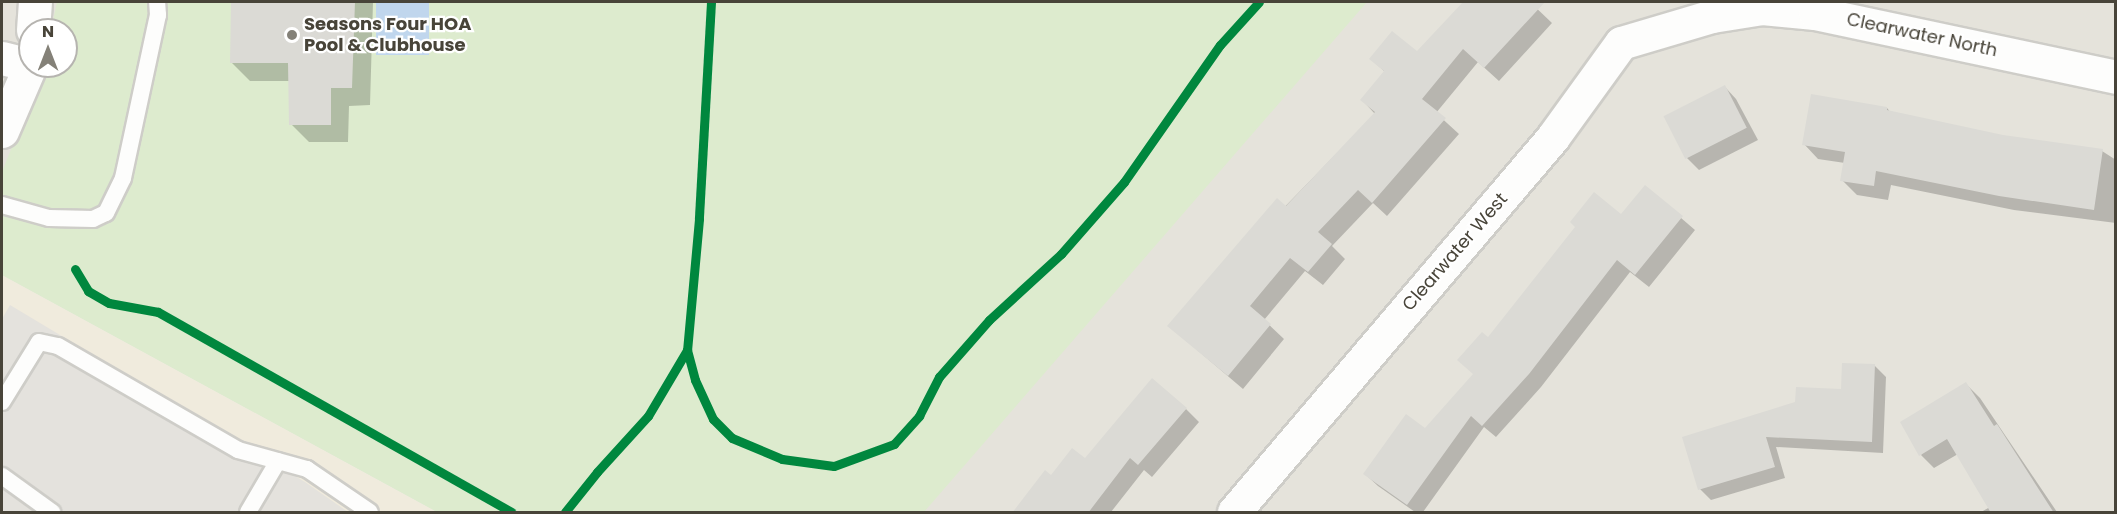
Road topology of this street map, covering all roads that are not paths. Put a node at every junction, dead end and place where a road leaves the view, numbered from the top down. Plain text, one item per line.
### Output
1 (35, 2) edge
2 (157, 2) edge
3 (34, 18) edge
4 (1693, 21) joint
5 (2, 58) edge
6 (18, 62) edge
7 (2115, 77) edge
8 (24, 78) edge
9 (2, 131) edge
10 (2, 205) edge
11 (2, 402) edge
12 (278, 461) junction
13 (2, 476) edge
14 (52, 513) edge
15 (248, 513) edge
16 (370, 513) edge
17 (1234, 513) edge

1 - 3 street
2 - 10 lane
4 - 7 street, Clearwater North
4 - 17 street, Clearwater West
5 - 6 street
8 - 9 street
11 - 12 lane
12 - 15 lane
12 - 16 lane
13 - 14 lane

